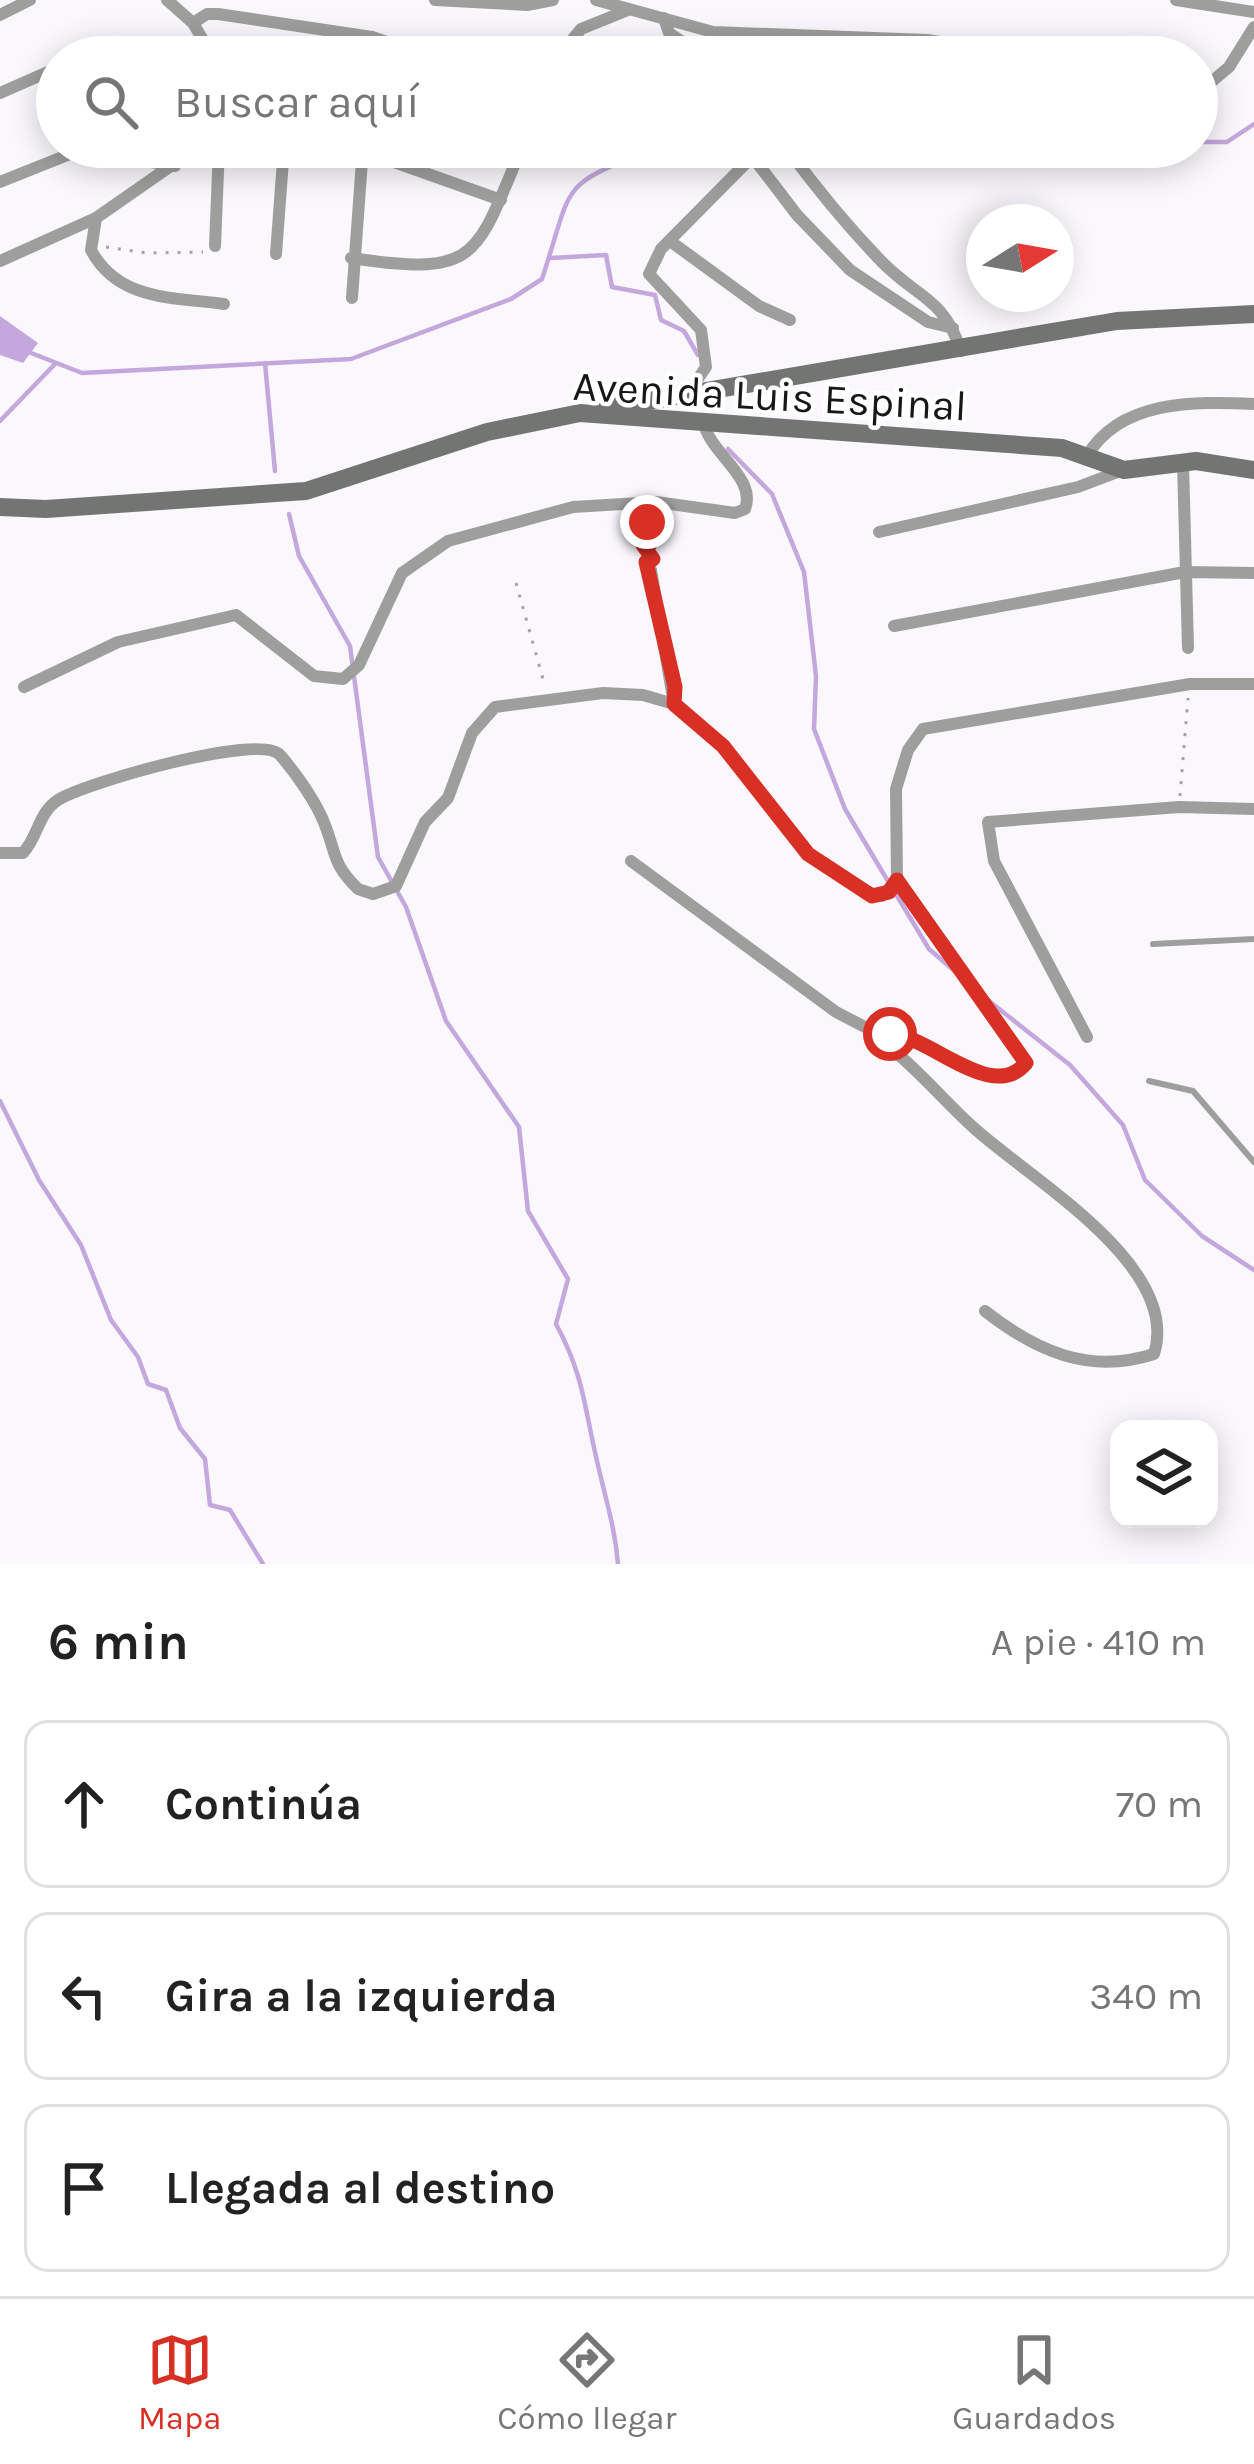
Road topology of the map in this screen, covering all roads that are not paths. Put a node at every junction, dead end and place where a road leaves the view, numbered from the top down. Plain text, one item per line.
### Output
1 (30, 0) edge
2 (166, 0) edge
3 (435, 0) edge
4 (553, 0) edge
5 (596, 0) edge
6 (1176, 0) edge
7 (628, 10) junction
8 (1254, 12) edge
9 (0, 15) edge
10 (664, 18) junction
11 (193, 23) junction
12 (1254, 28) edge
13 (201, 36) edge
14 (365, 36) edge
15 (575, 36) edge
16 (674, 36) edge
17 (798, 36) edge
18 (1218, 76) edge
19 (36, 77) edge
20 (0, 93) edge
21 (36, 168) edge
22 (172, 168) edge
23 (218, 168) edge
24 (282, 168) edge
25 (361, 168) edge
26 (414, 168) edge
27 (514, 168) edge
28 (735, 168) edge
29 (762, 168) edge
30 (801, 168) edge
31 (0, 182) edge
32 (501, 200) junction
33 (96, 218) junction
34 (670, 241) junction
35 (215, 246) road end
36 (276, 254) dead end
37 (351, 258) junction
38 (0, 261) edge
39 (352, 298) dead end
40 (224, 304) dead end
41 (1254, 314) edge
42 (790, 320) dead end
43 (953, 328) junction
44 (961, 352) junction
45 (688, 393) junction
46 (1254, 404) edge
47 (580, 413) junction
48 (704, 424) junction
49 (1087, 456) junction
50 (1184, 463) junction
51 (1124, 470) junction
52 (1254, 470) edge
53 (4, 508) edge
54 (879, 532) dead end
55 (651, 570) road end
56 (1185, 572) junction
57 (1254, 573) edge
58 (894, 626) dead end
59 (1188, 648) dead end
60 (1254, 684) edge
61 (24, 687) dead end
62 (674, 704) junction
63 (1254, 809) edge
64 (0, 853) edge
65 (632, 861) dead end
66 (897, 880) junction
67 (1254, 939) edge
68 (1154, 944) dead end
69 (1087, 1037) dead end
70 (886, 1038) junction
71 (1150, 1081) dead end
72 (1254, 1162) edge
73 (985, 1311) dead end

1 - 9 street
2 - 11 street
3 - 4 street
5 - 7 street
6 - 8 street
7 - 10 street
7 - 15 street
10 - 16 street
10 - 17 street
11 - 13 street
11 - 14 street
12 - 18 street
19 - 20 street
21 - 31 street
22 - 33 street
23 - 35 street
24 - 36 street
25 - 37 street
26 - 32 street
27 - 32 street
28 - 34 street
29 - 43 street
30 - 43 street
32 - 37 street
33 - 38 street
33 - 40 street
34 - 42 street
34 - 45 street
37 - 39 street
41 - 44 street
43 - 44 street
44 - 45 street
45 - 47 street
46 - 49 street
47 - 48 street, Avenida Luis Espinal
47 - 53 street, Avenida Luis Espinal
48 - 49 street, Avenida Luis Espinal
48 - 61 street
49 - 51 street, Avenida Luis Espinal
50 - 51 street, Avenida Luis Espinal
50 - 52 street, Avenida Luis Espinal
50 - 56 street
51 - 54 street
55 - 62 street
56 - 57 street
56 - 58 street
56 - 59 street
60 - 66 street
62 - 64 street
62 - 66 street
63 - 69 street
65 - 70 street
66 - 70 street
67 - 68 lane
70 - 73 street
71 - 72 lane

